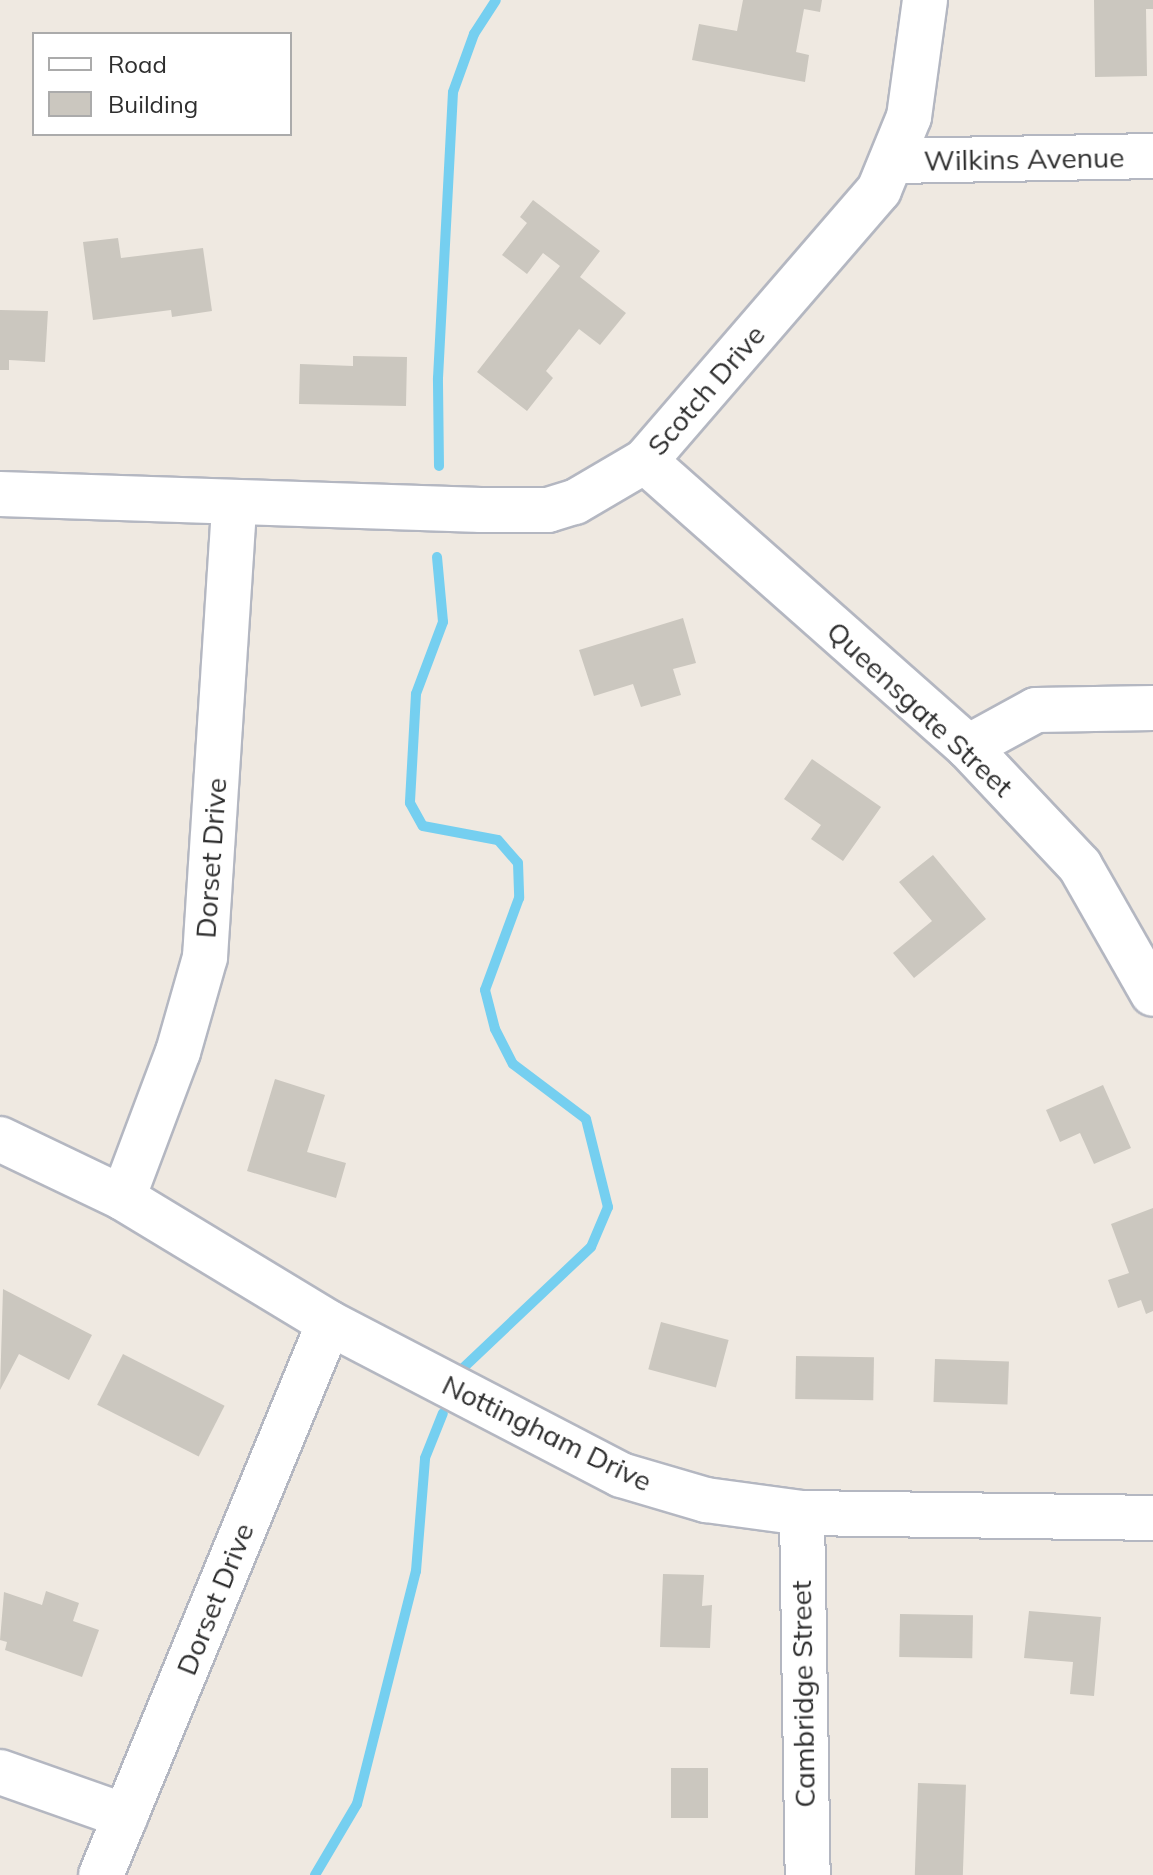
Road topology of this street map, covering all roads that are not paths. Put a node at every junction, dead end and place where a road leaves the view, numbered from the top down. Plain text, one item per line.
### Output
1 (925, 0) edge
2 (1153, 156) edge
3 (895, 161) junction
4 (645, 461) junction
5 (0, 494) edge
6 (234, 505) junction
7 (1153, 708) edge
8 (968, 747) junction
9 (1153, 994) edge
10 (0, 1139) edge
11 (123, 1198) junction
12 (329, 1323) junction
13 (802, 1513) junction
14 (1153, 1518) edge
15 (0, 1772) edge
16 (125, 1816) junction
17 (101, 1875) edge
18 (808, 1875) edge

1 - 3 street, Scotch Drive
2 - 3 street, Wilkins Avenue
3 - 4 street, Scotch Drive
4 - 6 street, Scotch Drive
4 - 8 street, Queensgate Street
5 - 6 street, Scotch Drive
6 - 11 street, Dorset Drive
7 - 8 street
8 - 9 street, Queensgate Street
10 - 11 street, Nottingham Drive
11 - 12 street, Nottingham Drive
12 - 13 street, Nottingham Drive
12 - 16 street, Dorset Drive
13 - 14 street, Nottingham Drive
13 - 18 street, Cambridge Street
15 - 16 street
16 - 17 street, Dorset Drive

